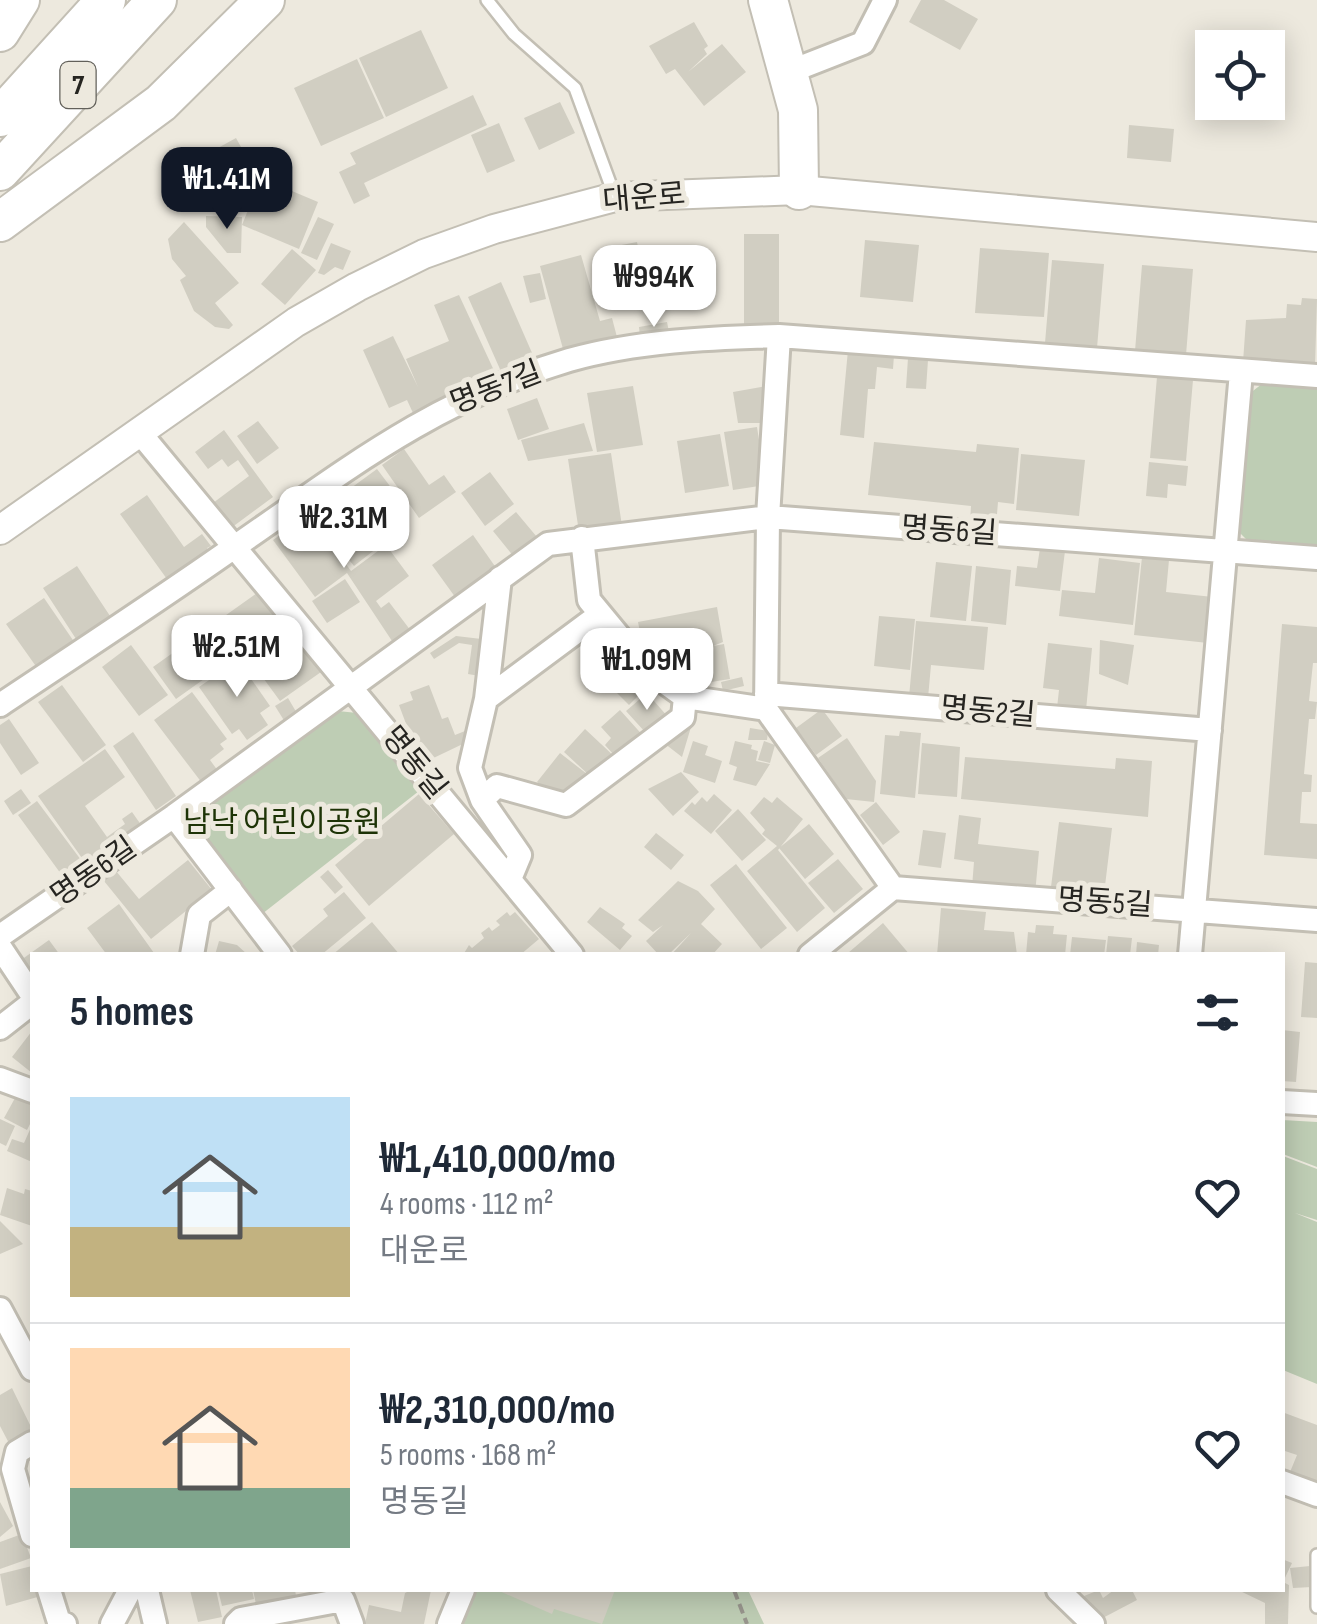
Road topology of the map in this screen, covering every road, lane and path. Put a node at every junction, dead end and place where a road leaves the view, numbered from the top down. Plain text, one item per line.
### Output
1 (20, 0) edge
2 (106, 0) edge
3 (157, 0) edge
4 (265, 0) edge
5 (487, 0) edge
6 (768, 0) edge
7 (886, 0) edge
8 (0, 32) edge
9 (790, 72) junction
10 (0, 117) edge
11 (0, 171) edge
12 (800, 190) junction
13 (615, 197) junction
14 (0, 222) edge
15 (1317, 236) edge
16 (779, 336) junction
17 (1241, 372) junction
18 (1317, 376) edge
19 (140, 434) junction
20 (768, 518) junction
21 (0, 530) edge
22 (582, 538) junction
23 (234, 548) junction
24 (1226, 552) junction
25 (1317, 558) edge
26 (500, 578) junction
27 (598, 616) junction
28 (351, 686) junction
29 (685, 697) junction
30 (486, 699) junction
31 (766, 702) junction
32 (0, 705) edge
33 (1210, 730) junction
34 (482, 800) junction
35 (174, 816) junction
36 (510, 880) junction
37 (892, 888) junction
38 (230, 890) junction
39 (1194, 910) junction
40 (1317, 920) edge
41 (0, 936) edge
42 (0, 946) edge
43 (193, 952) edge
44 (278, 952) edge
45 (570, 952) edge
46 (814, 952) edge
47 (1190, 952) edge
48 (30, 992) edge
49 (30, 1005) edge
50 (0, 1028) edge
51 (0, 1078) edge
52 (30, 1090) edge
53 (1285, 1102) edge
54 (1317, 1104) edge
55 (0, 1309) edge
56 (30, 1365) edge
57 (30, 1444) edge
58 (1285, 1483) edge
59 (1317, 1495) edge
60 (30, 1528) edge
61 (1317, 1555) edge
62 (50, 1592) edge
63 (129, 1592) edge
64 (147, 1592) edge
65 (462, 1592) edge
66 (735, 1592) edge
67 (1060, 1592) edge
68 (346, 1595) edge
69 (1317, 1607) edge
70 (65, 1624) edge
71 (112, 1624) edge
72 (155, 1624) edge
73 (236, 1624) edge
74 (352, 1624) edge
75 (449, 1624) edge
76 (748, 1624) edge
77 (1093, 1624) edge

1 - 8 highway
2 - 10 highway, 7
3 - 11 highway, 7
4 - 14 highway
5 - 13 lane
6 - 9 highway
7 - 9 street
9 - 12 highway
12 - 13 street, 대운로
12 - 15 street, 대운로
13 - 19 street, 대운로
16 - 17 street, 명동7길
16 - 20 street
16 - 23 street, 명동7길
17 - 18 street, 명동7길
17 - 24 street
19 - 21 street, 대운로
19 - 23 street, 명동길
20 - 22 street, 명동6길
20 - 24 street, 명동6길
20 - 31 street
22 - 26 street, 명동6길
22 - 27 street
23 - 28 street, 명동길
23 - 32 street, 명동7길
24 - 25 street, 명동6길
24 - 33 street
26 - 28 street, 명동6길
26 - 30 street
27 - 29 street
27 - 30 street
28 - 35 street, 명동6길
28 - 36 street, 명동길
29 - 31 street
29 - 34 street
30 - 34 street
31 - 33 street, 명동2길
31 - 37 street
33 - 39 street
34 - 36 street
35 - 38 street
35 - 41 street, 명동6길
36 - 45 street, 명동길
37 - 39 street, 명동5길
37 - 46 street
38 - 43 street
38 - 44 street
39 - 40 street, 명동5길
39 - 47 street
42 - 48 street
49 - 50 street
51 - 52 street
53 - 54 street
55 - 56 street
57 - 60 street
58 - 59 street
61 - 69 lane
62 - 70 street
63 - 71 street
64 - 72 street
65 - 75 street
66 - 76 path
67 - 77 street
68 - 73 street
68 - 74 street

